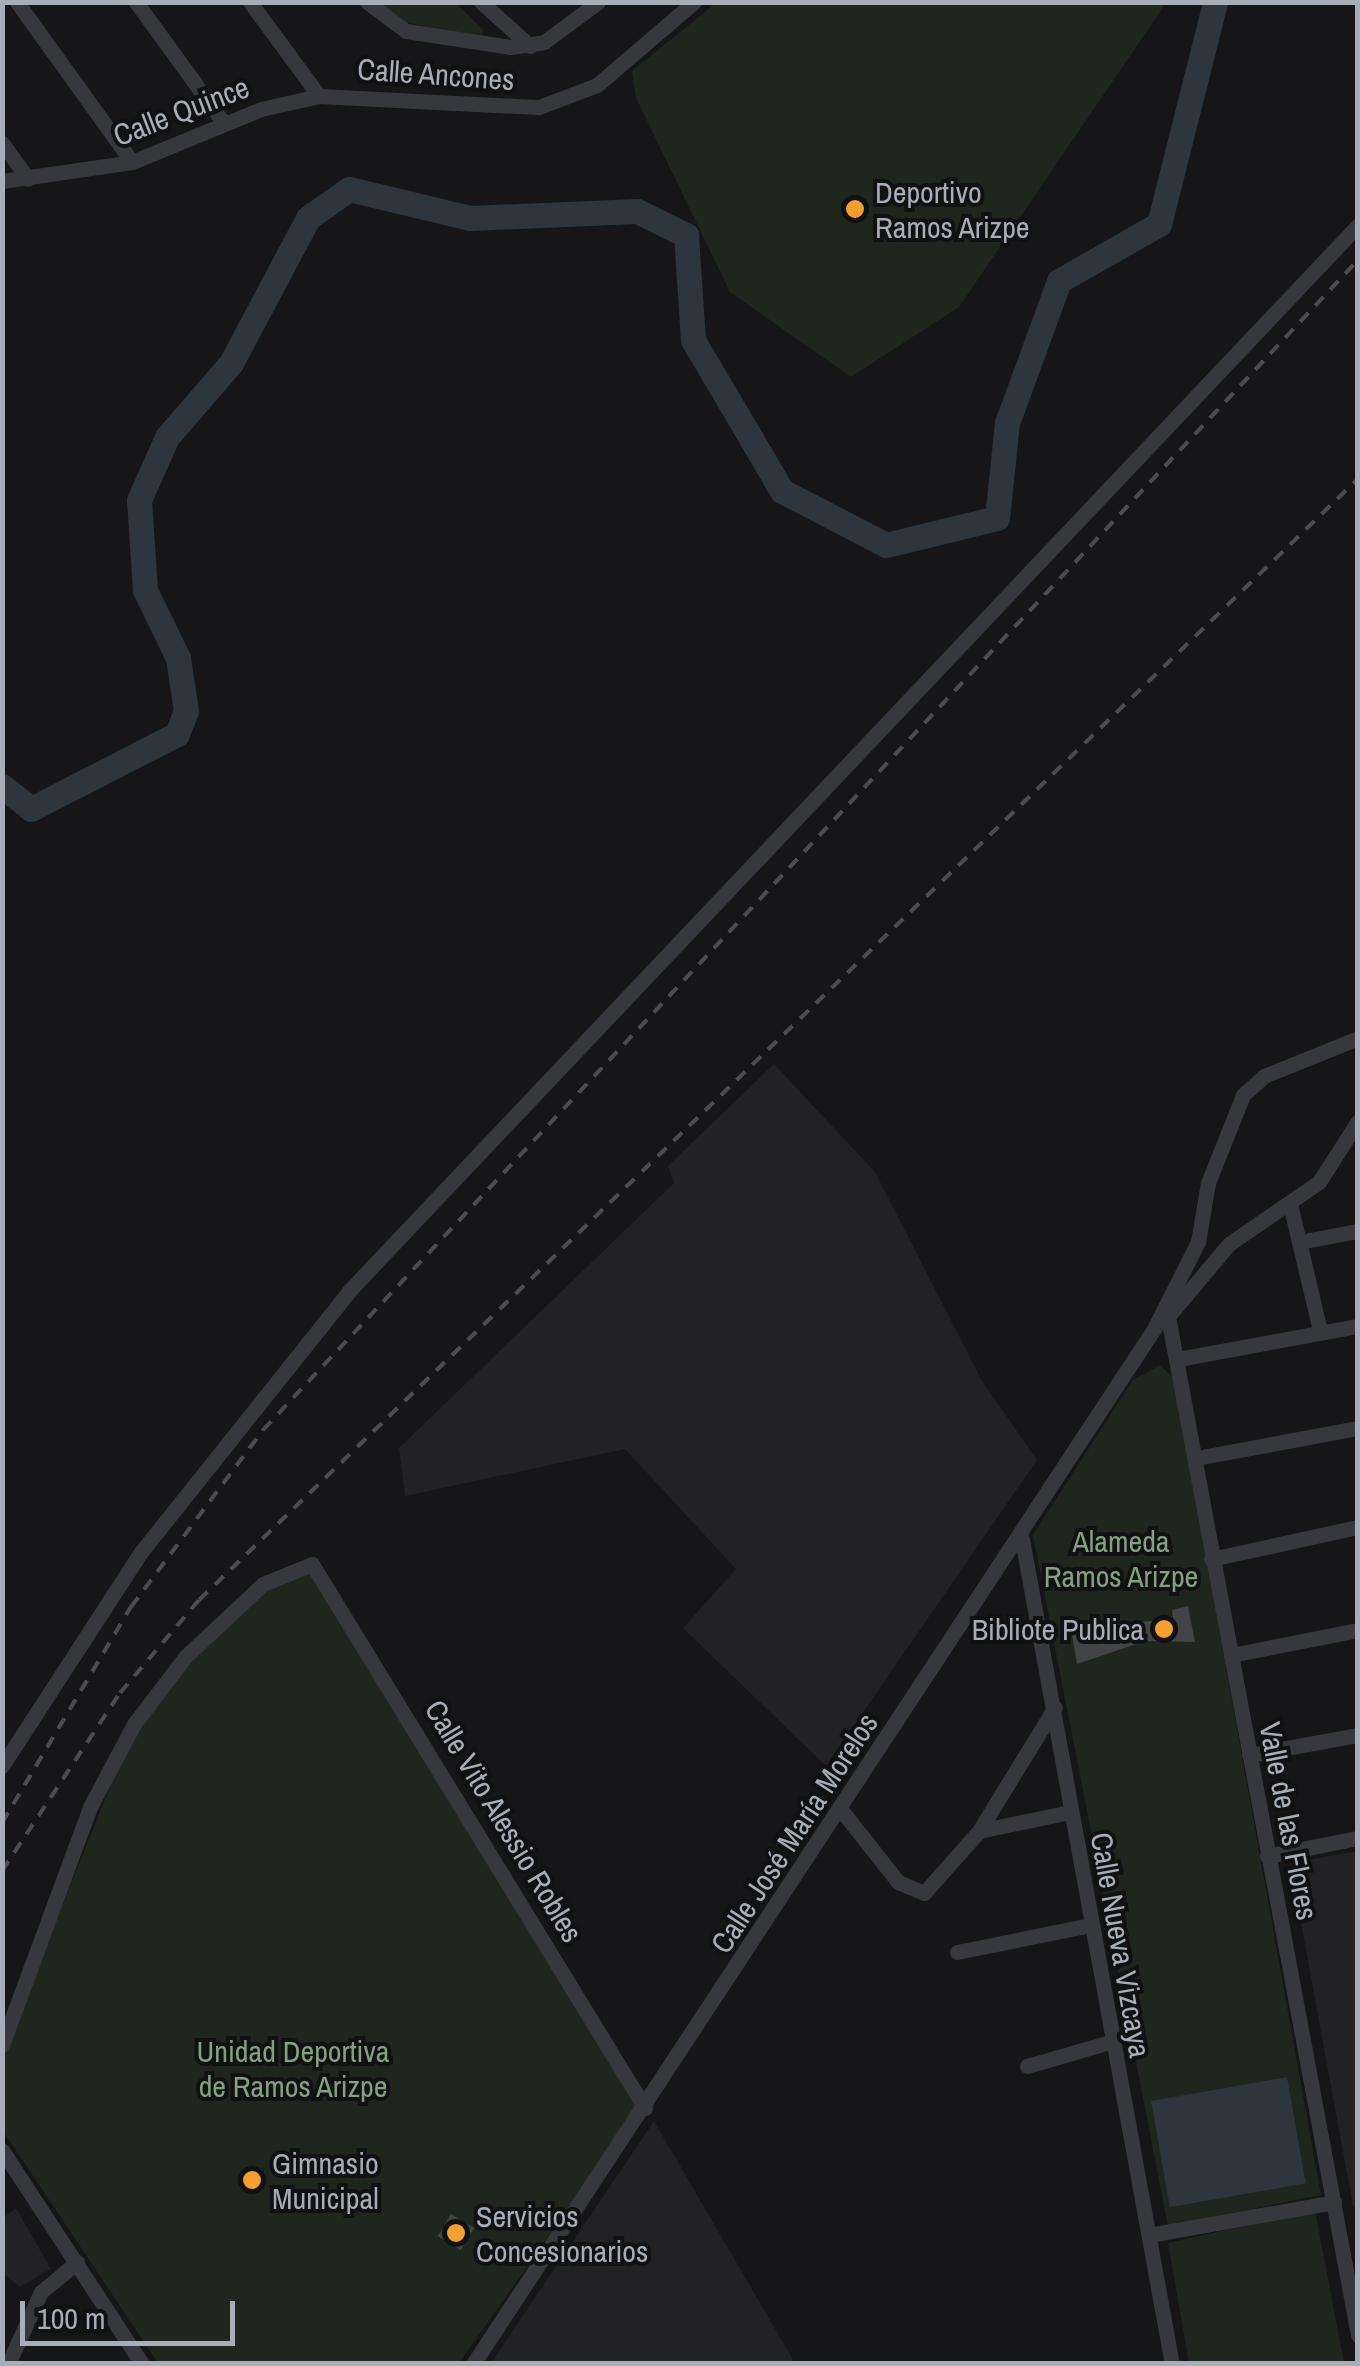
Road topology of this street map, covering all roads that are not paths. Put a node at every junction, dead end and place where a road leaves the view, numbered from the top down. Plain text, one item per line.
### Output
1 (17, 2) edge
2 (136, 2) edge
3 (250, 2) edge
4 (367, 2) edge
5 (481, 2) edge
6 (598, 2) edge
7 (694, 2) edge
8 (530, 46) junction
9 (320, 96) junction
10 (224, 123) junction
11 (2, 142) edge
12 (132, 162) junction
13 (28, 178) junction
14 (2, 181) edge
15 (1358, 225) edge
16 (1358, 1038) edge
17 (1356, 1125) edge
18 (1290, 1208) junction
19 (1358, 1231) edge
20 (1298, 1242) junction
21 (1168, 1311) junction
22 (1358, 1326) edge
23 (1320, 1332) junction
24 (1178, 1359) junction
25 (1358, 1428) edge
26 (1196, 1458) junction
27 (1358, 1527) edge
28 (1022, 1539) junction
29 (1211, 1560) junction
30 (1358, 1630) edge
31 (1230, 1655) junction
32 (1055, 1707) junction
33 (1358, 1735) edge
34 (1249, 1756) junction
35 (2, 1766) edge
36 (842, 1811) junction
37 (1070, 1812) junction
38 (980, 1831) junction
39 (1358, 1838) edge
40 (1267, 1856) junction
41 (1090, 1925) junction
42 (956, 1952) dead end
43 (1110, 2042) junction
44 (2, 2045) edge
45 (1027, 2066) dead end
46 (645, 2108) junction
47 (2, 2150) edge
48 (1334, 2202) junction
49 (1149, 2235) junction
50 (76, 2262) junction
51 (1358, 2335) edge
52 (1171, 2359) dead end
53 (8, 2364) edge
54 (142, 2364) edge
55 (472, 2364) edge

1 - 12 street
2 - 10 street
3 - 9 street
4 - 8 street
5 - 8 street
6 - 8 street
7 - 9 street, Calle Ancones
9 - 10 street, Calle Quince
10 - 12 street, Calle Quince
11 - 13 street
12 - 13 street, Calle Quince
13 - 14 street, Calle Quince
15 - 35 street
16 - 21 street, Calle José María Morelos
17 - 18 street, Calle José María Morelos
18 - 20 street
18 - 21 street, Calle José María Morelos
19 - 20 street
20 - 23 street
21 - 24 street, Valle de las Flores
21 - 28 street, Calle José María Morelos
22 - 23 street
23 - 24 street
24 - 26 street, Valle de las Flores
25 - 26 street
26 - 29 street, Valle de las Flores
27 - 29 street
28 - 32 street, Calle Nueva Vizcaya
28 - 36 street, Calle José María Morelos
29 - 31 street, Valle de las Flores
30 - 31 street
31 - 34 street, Valle de las Flores
32 - 37 street, Calle Nueva Vizcaya
32 - 38 street
33 - 34 street
34 - 40 street, Valle de las Flores
36 - 38 street
36 - 46 street, Calle José María Morelos
37 - 38 street
37 - 41 street, Calle Nueva Vizcaya
39 - 40 street
40 - 48 street, Valle de las Flores
41 - 42 street
41 - 43 street, Calle Nueva Vizcaya
43 - 45 street
43 - 49 street, Calle Nueva Vizcaya
44 - 46 street, Calle Vito Alessio Robles
46 - 55 street, Calle José María Morelos
47 - 50 street
48 - 49 street
48 - 51 street, Valle de las Flores
49 - 52 street, Calle Nueva Vizcaya
50 - 53 street
50 - 54 street

